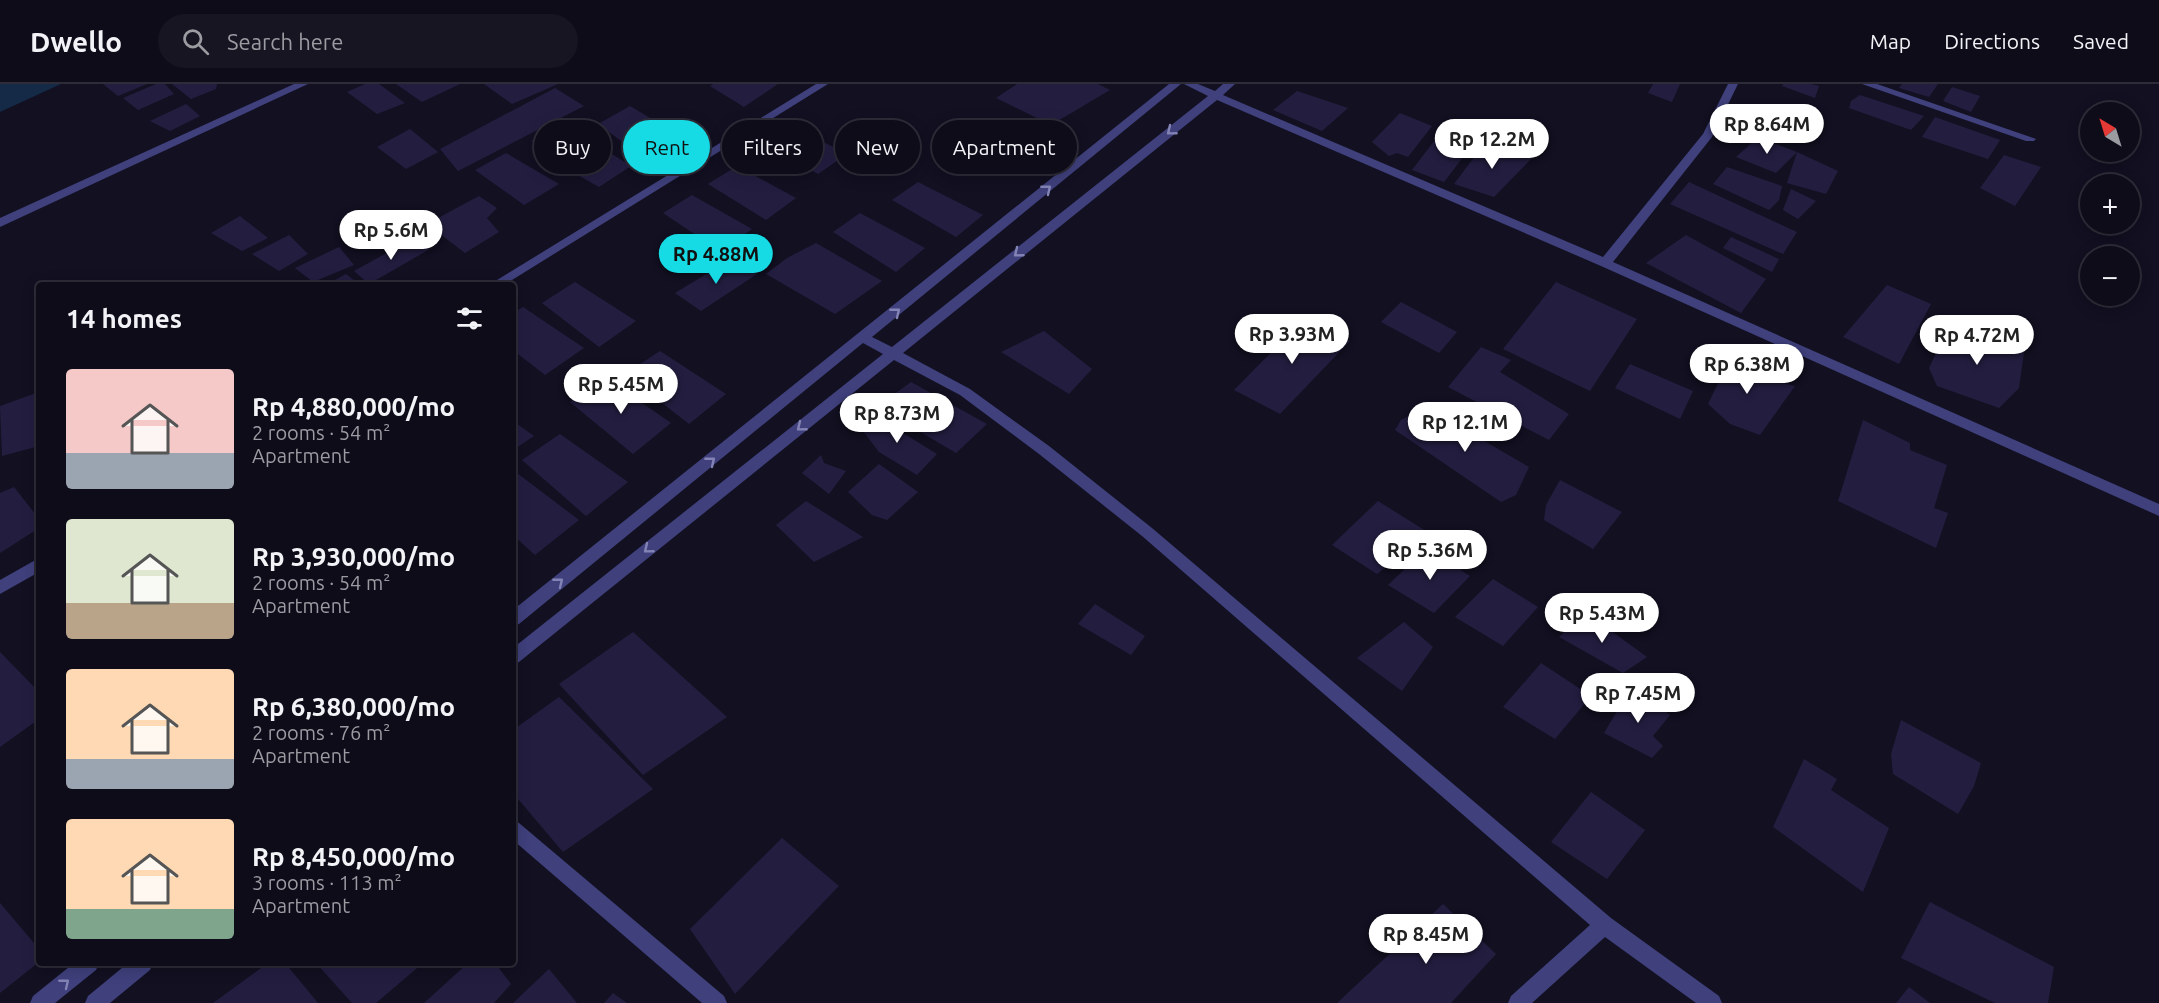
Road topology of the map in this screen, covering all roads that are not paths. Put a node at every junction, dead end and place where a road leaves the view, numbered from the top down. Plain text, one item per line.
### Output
1 (303, 84) edge
2 (823, 84) edge
3 (1176, 84) edge
4 (1189, 84) edge
5 (1230, 84) edge
6 (1733, 84) edge
7 (1867, 84) edge
8 (1216, 94) junction
9 (2030, 139) dead end
10 (0, 223) edge
11 (1605, 263) junction
12 (500, 282) edge
13 (864, 338) junction
14 (893, 353) junction
15 (2159, 510) edge
16 (36, 566) edge
17 (0, 588) edge
18 (516, 617) edge
19 (516, 655) edge
20 (516, 832) edge
21 (1604, 925) junction
22 (85, 966) edge
23 (139, 966) edge
24 (40, 1003) edge
25 (95, 1003) edge
26 (717, 1003) edge
27 (1518, 1003) edge
28 (1712, 1003) edge

1 - 10 street
2 - 12 street
13 -> 3 street
4 - 8 street
5 - 8 street
6 - 11 street
7 - 9 street
8 - 11 street
8 -> 14 street
11 - 15 street
13 - 14 street
18 -> 13 street
14 -> 19 street
14 - 21 street
16 - 17 street
20 - 26 street
21 - 27 street
21 - 28 street
24 -> 22 street
23 - 25 street

